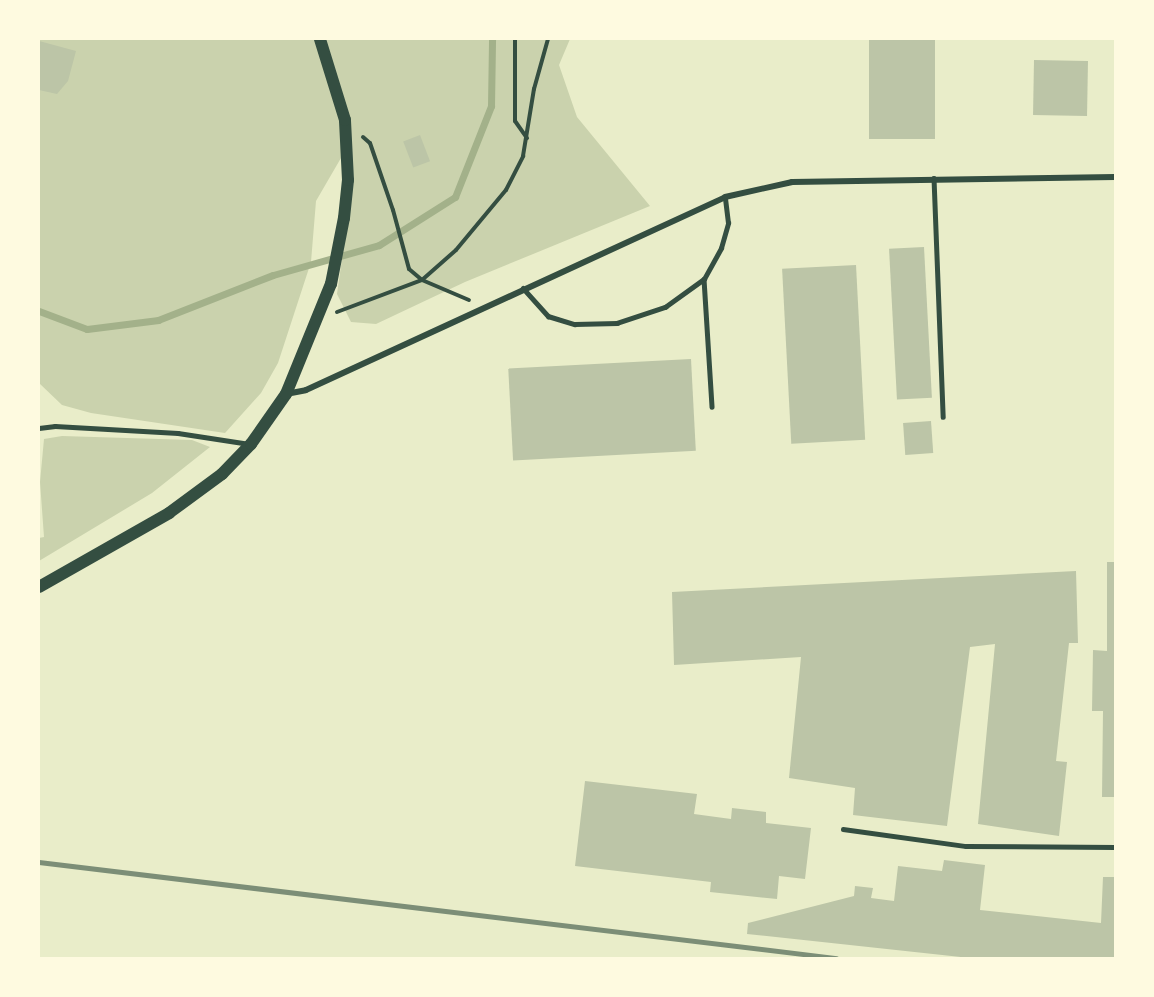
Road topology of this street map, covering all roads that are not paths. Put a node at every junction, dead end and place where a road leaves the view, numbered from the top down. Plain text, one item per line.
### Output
1 (320, 39) edge
2 (1115, 177) edge
3 (934, 178) junction
4 (725, 197) junction
5 (704, 279) junction
6 (522, 288) junction
7 (286, 394) junction
8 (712, 407) dead end
9 (943, 417) dead end
10 (39, 428) edge
11 (251, 444) junction
12 (39, 587) edge
13 (843, 829) dead end
14 (1115, 847) edge

1 - 7 main road
2 - 3 street
3 - 4 street
3 - 9 lane
4 - 5 lane
4 - 6 street
5 - 6 lane
5 - 8 lane
6 - 7 street
7 - 11 main road
10 - 11 lane
11 - 12 main road
13 - 14 lane

